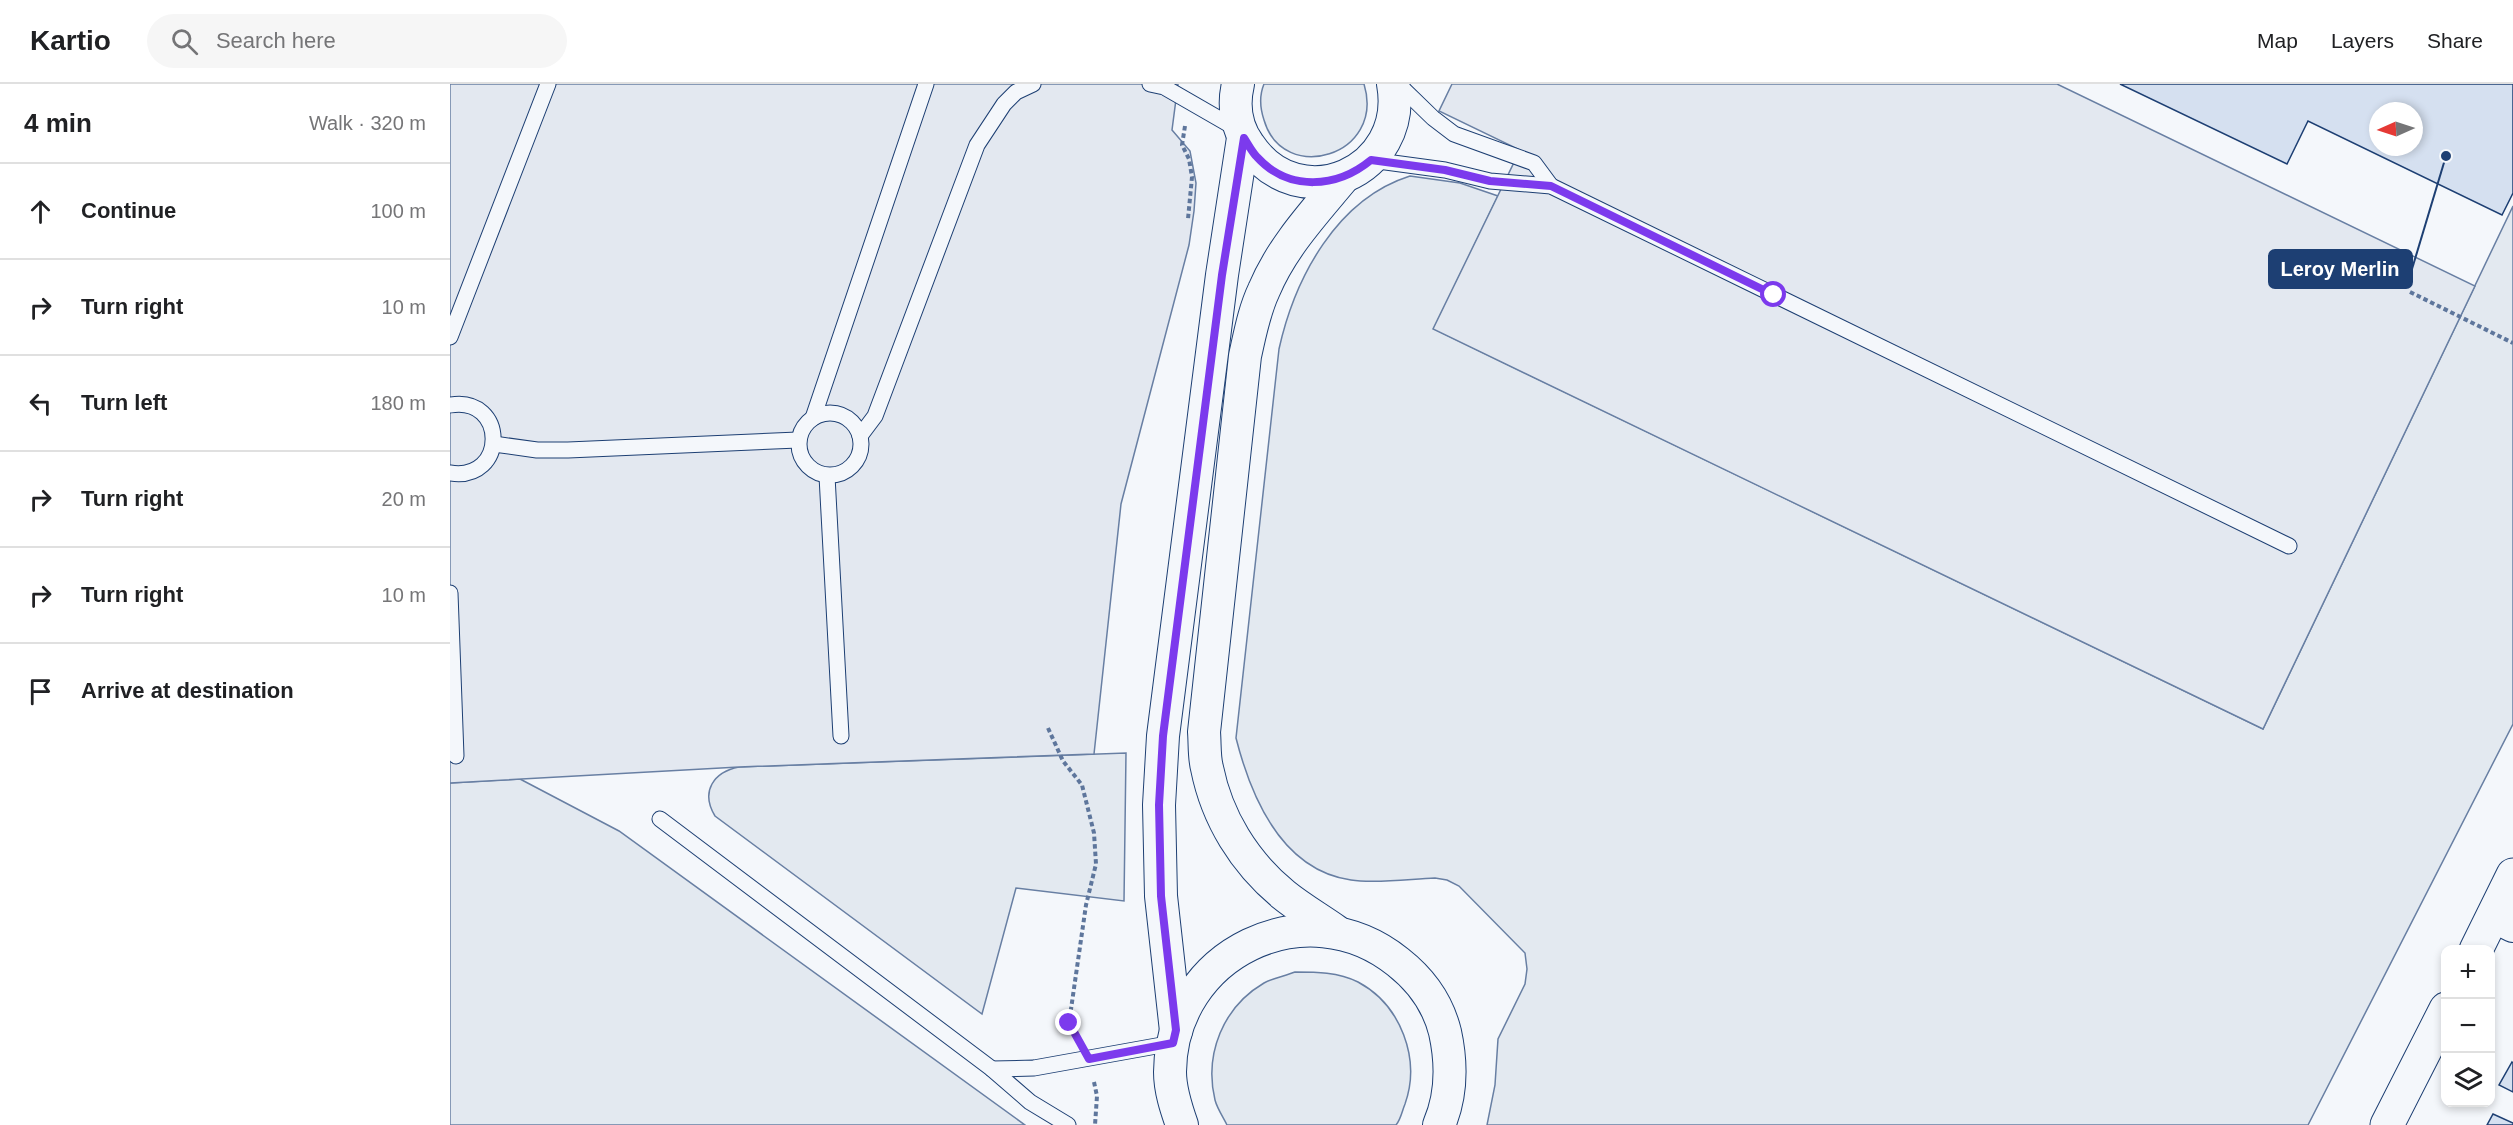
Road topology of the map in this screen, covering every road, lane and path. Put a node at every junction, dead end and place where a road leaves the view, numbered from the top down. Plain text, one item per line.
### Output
1 (548, 84) edge
2 (926, 84) edge
3 (1033, 84) edge
4 (1150, 84) edge
5 (1238, 84) edge
6 (1393, 84) edge
7 (1398, 84) edge
8 (1189, 100) junction
9 (1242, 134) junction
10 (1371, 160) junction
11 (1343, 178) junction
12 (1551, 186) junction
13 (1188, 219) dead end
14 (2410, 292) dead end
15 (450, 337) edge
16 (2513, 343) edge
17 (450, 405) edge
18 (813, 418) junction
19 (860, 435) junction
20 (798, 440) junction
21 (494, 444) junction
22 (450, 473) edge
23 (827, 476) junction
24 (2289, 546) dead end
25 (450, 593) edge
26 (1048, 728) dead end
27 (840, 736) dead end
28 (456, 756) dead end
29 (660, 819) dead end
30 (2513, 875) edge
31 (2503, 921) edge
32 (1336, 932) junction
33 (2481, 945) edge
34 (2441, 1017) edge
35 (1175, 1037) junction
36 (1089, 1059) junction
37 (992, 1069) junction
38 (1068, 1125) edge
39 (1095, 1125) edge
40 (1182, 1125) edge
41 (1439, 1125) edge
42 (2387, 1125) edge

1 - 15 lane
2 - 18 lane
3 - 19 lane
4 - 8 lane
5 - 9 street
6 - 10 street
7 - 12 lane
8 - 9 lane
8 - 13 path
9 - 11 street
9 - 35 street
10 - 11 street
10 - 12 lane
11 - 32 street
12 - 24 lane
14 - 16 path
17 - 21 lane
18 - 19 lane
18 - 20 lane
19 - 23 lane
20 - 21 lane
20 - 23 lane
21 - 22 lane
23 - 27 lane
25 - 28 lane
26 - 36 path
29 - 37 lane
30 - 31 main road
31 - 33 main road
32 - 35 street
32 - 41 street
34 - 42 main road
35 - 36 lane
35 - 40 street
36 - 37 lane
36 - 39 path
37 - 38 lane

